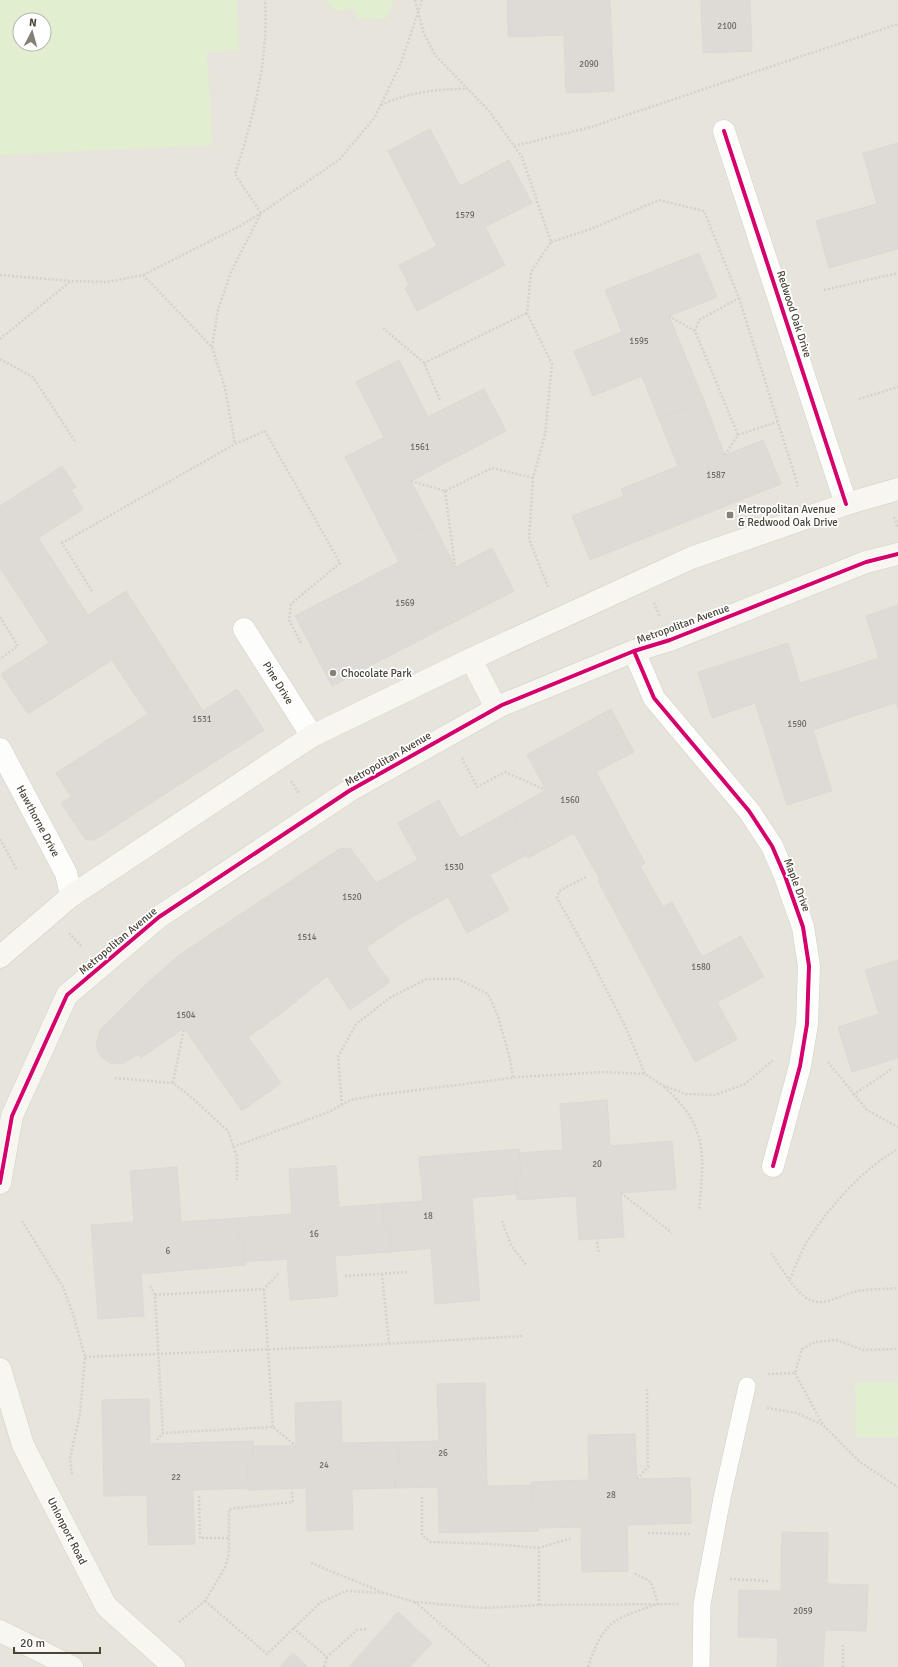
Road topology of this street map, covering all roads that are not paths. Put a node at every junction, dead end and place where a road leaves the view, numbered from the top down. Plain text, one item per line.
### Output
1 (724, 130) dead end
2 (898, 489) edge
3 (846, 504) junction
4 (898, 554) edge
5 (244, 629) dead end
6 (634, 651) junction
7 (471, 659) junction
8 (496, 708) junction
9 (312, 736) junction
10 (0, 749) edge
11 (71, 896) junction
12 (0, 958) edge
13 (773, 1166) dead end
14 (0, 1183) edge
15 (0, 1369) edge
16 (747, 1386) dead end
17 (0, 1632) edge
18 (72, 1667) edge
19 (174, 1667) edge
20 (702, 1667) edge

1 - 3 street, Redwood Oak Drive
2 - 3 street
3 - 7 street
4 - 6 street, Metropolitan Avenue
5 - 9 street, Pine Drive
6 - 8 street, Metropolitan Avenue
6 - 13 street, Maple Drive
7 - 8 street
7 - 9 street
8 - 14 street, Metropolitan Avenue
9 - 11 street
10 - 11 street, Hawthorne Drive
11 - 12 street
15 - 19 street, Unionport Road
16 - 20 lane
17 - 18 street

